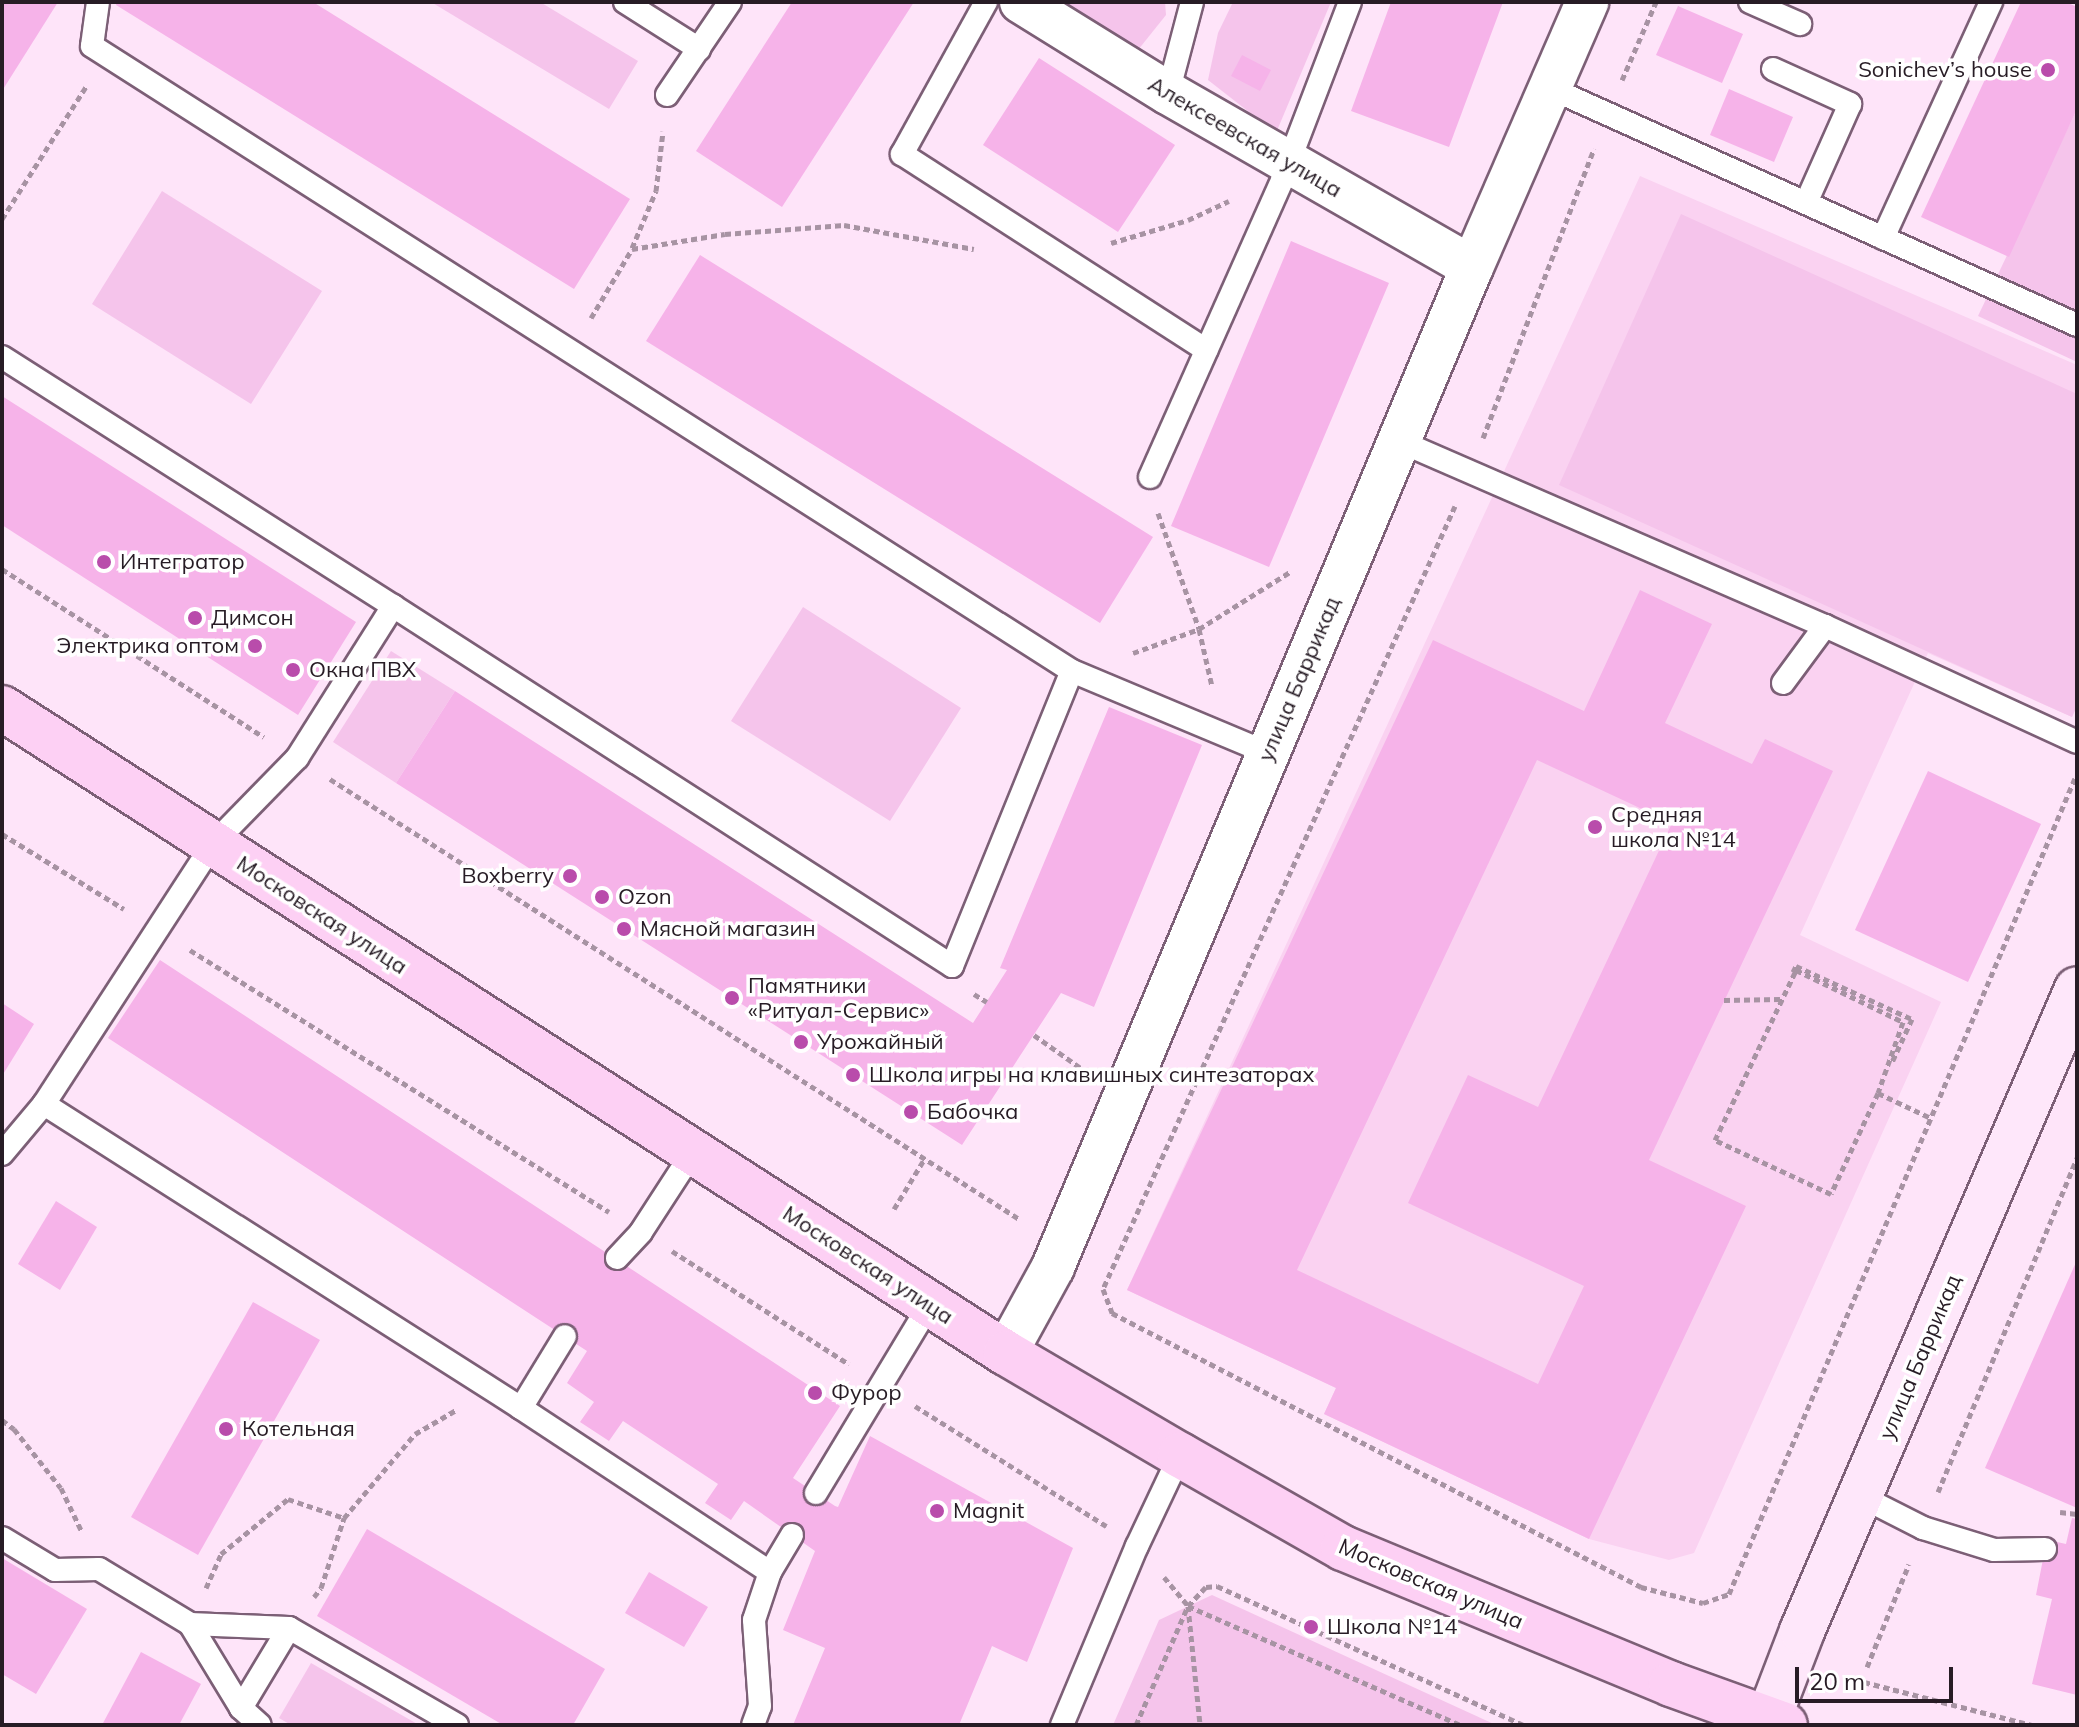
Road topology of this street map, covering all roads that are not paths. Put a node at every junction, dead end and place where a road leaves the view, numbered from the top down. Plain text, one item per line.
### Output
1 (98, 2) edge
2 (625, 2) edge
3 (730, 2) edge
4 (986, 2) edge
5 (1021, 2) edge
6 (1192, 2) edge
7 (1350, 2) edge
8 (1587, 2) edge
9 (1750, 2) edge
10 (1991, 2) edge
11 (1800, 24) dead end
12 (699, 49) junction
13 (1773, 69) dead end
14 (1550, 88) junction
15 (1168, 93) junction
16 (667, 95) road end
17 (1285, 171) junction
18 (1806, 203) junction
19 (1883, 238) junction
20 (1472, 267) junction
21 (2077, 325) edge
22 (1206, 350) junction
23 (2, 357) edge
24 (1399, 441) junction
25 (1150, 477) road end
26 (393, 606) junction
27 (1825, 626) junction
28 (1072, 671) junction
29 (1783, 683) dead end
30 (2, 708) edge
31 (2077, 742) edge
32 (1268, 753) junction
33 (212, 845) junction
34 (2077, 989) edge
35 (44, 1104) junction
36 (693, 1152) junction
37 (2, 1154) edge
38 (617, 1258) dead end
39 (930, 1304) junction
40 (565, 1336) dead end
41 (1006, 1353) junction
42 (521, 1408) junction
43 (1180, 1455) junction
44 (816, 1493) dead end
45 (1860, 1496) junction
46 (792, 1535) dead end
47 (2, 1538) edge
48 (2045, 1549) dead end
49 (770, 1572) junction
50 (190, 1624) junction
51 (289, 1628) junction
52 (241, 1708) junction
53 (1773, 1723) edge
54 (260, 1725) edge
55 (457, 1725) edge
56 (753, 1725) edge
57 (1062, 1725) edge

1 - 28 lane
2 - 12 lane
3 - 12 lane
4 - 22 lane
5 - 15 street, Алексеевская улица
6 - 15 lane
7 - 17 lane
8 - 14 street, улица Баррикад
9 - 11 lane
10 - 19 lane
12 - 16 lane
13 - 18 lane
14 - 18 lane
14 - 20 street, улица Баррикад
15 - 17 street, Алексеевская улица
17 - 20 street, Алексеевская улица
17 - 22 lane
18 - 19 lane
19 - 21 lane
20 - 24 street, улица Баррикад
22 - 25 lane
23 - 26 lane
24 - 27 lane
24 - 32 street, улица Баррикад
26 - 28 lane
26 - 33 lane
27 - 29 lane
27 - 31 lane
28 - 32 lane
30 - 33 main road, Московская улица
32 - 41 street, улица Баррикад
33 - 35 lane
33 - 36 main road, Московская улица
34 - 45 street, улица Баррикад
35 - 37 lane
35 - 42 lane
36 - 38 lane
36 - 39 main road, Московская улица
39 - 41 main road, Московская улица
39 - 44 lane
40 - 42 lane
41 - 43 main road, Московская улица
42 - 49 lane
43 - 53 main road, Московская улица
43 - 57 lane
45 - 48 lane
45 - 53 street, улица Баррикад
46 - 49 lane
47 - 50 lane
49 - 56 lane
50 - 51 lane
50 - 52 lane
51 - 52 lane
51 - 55 lane
52 - 54 lane

